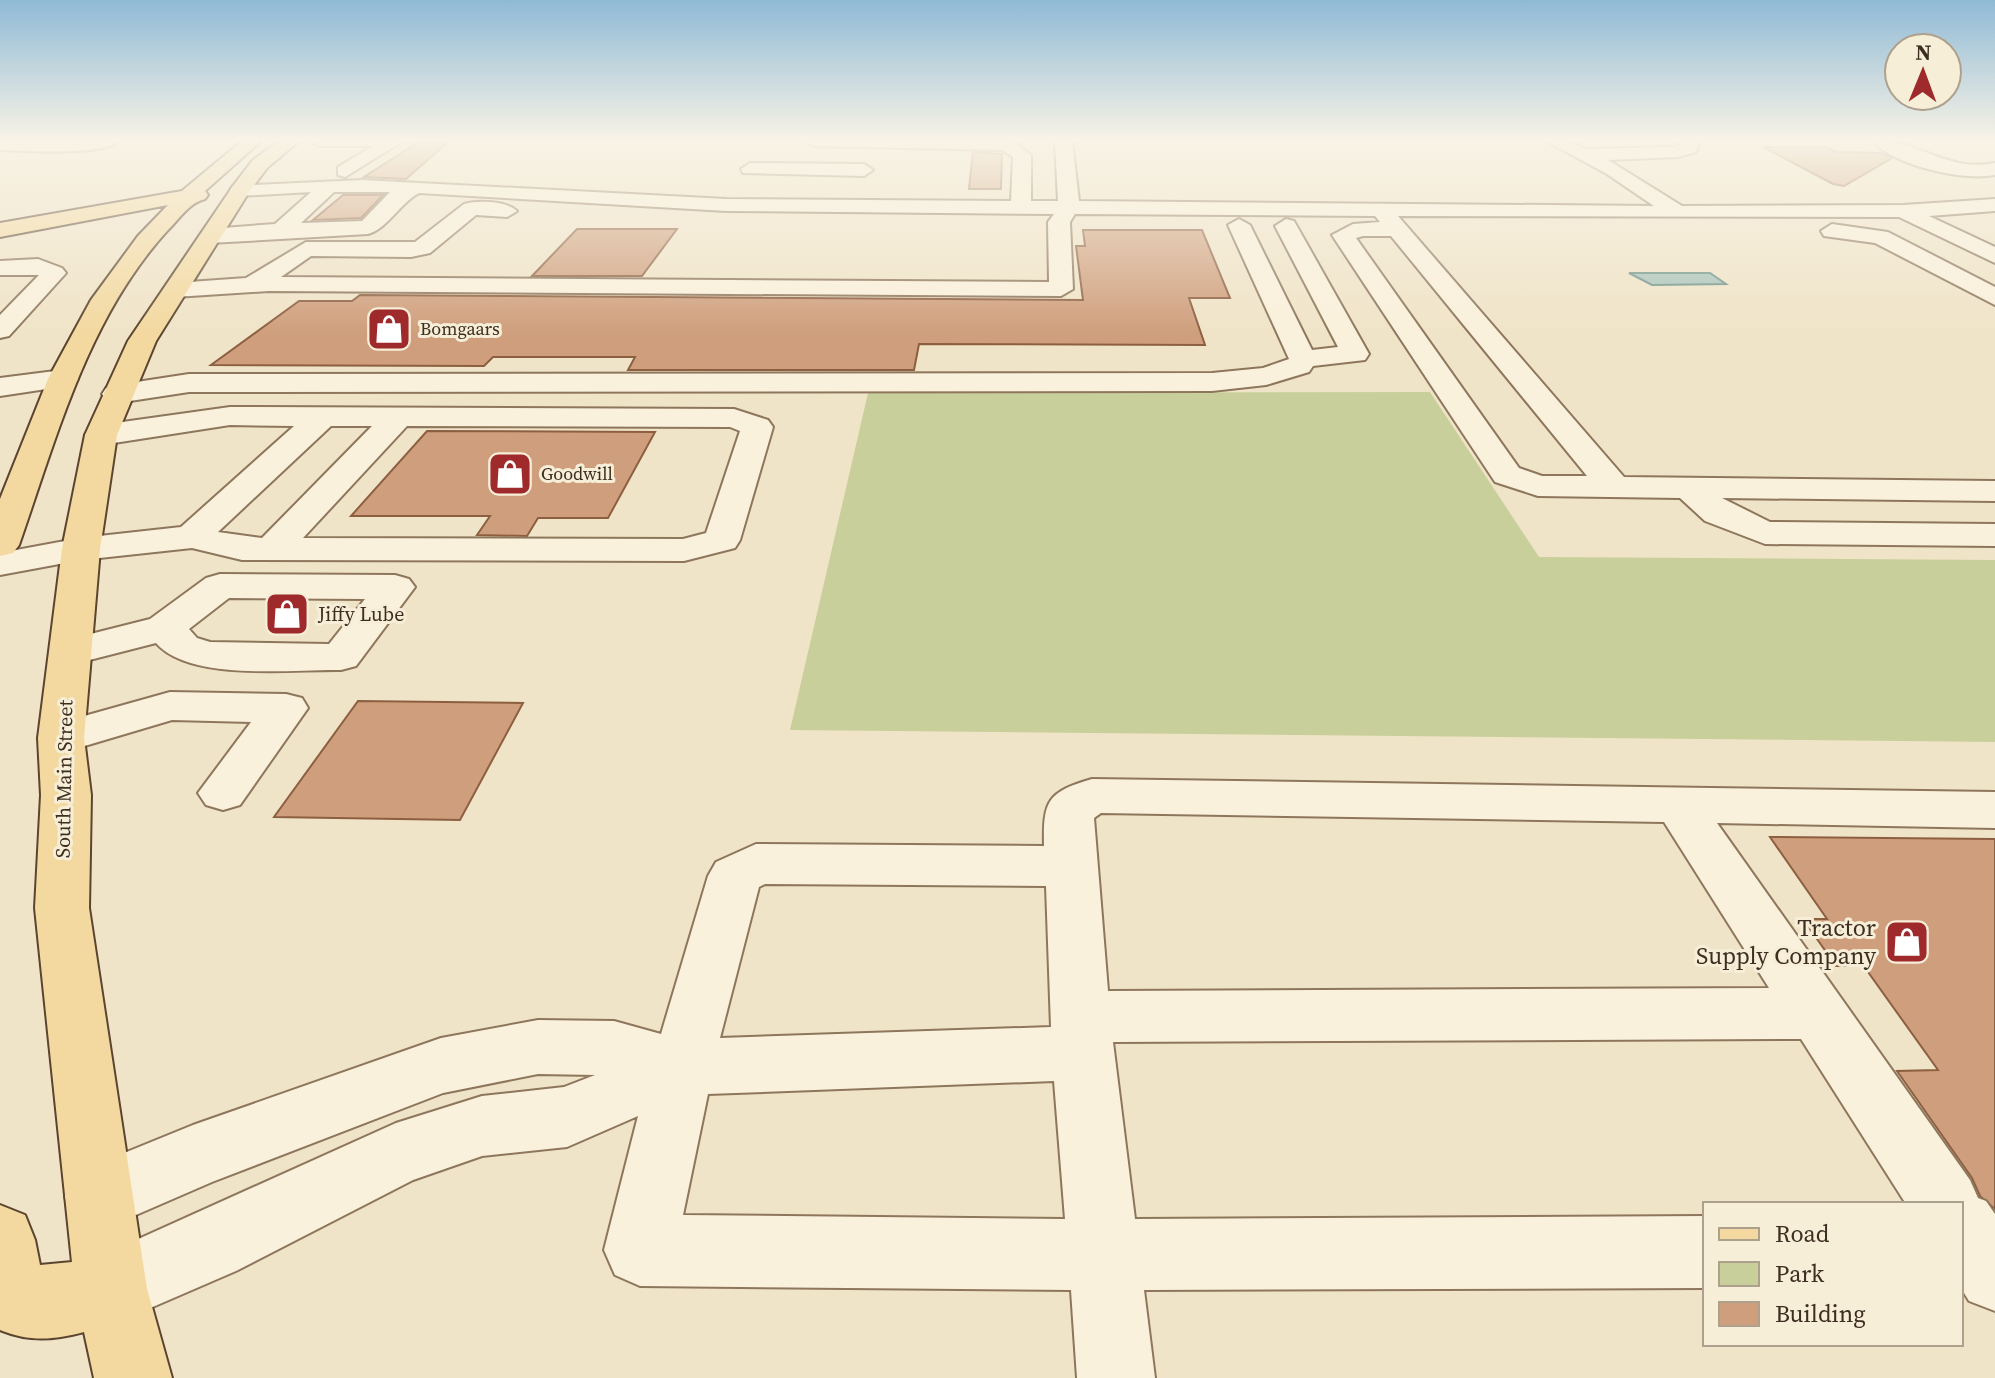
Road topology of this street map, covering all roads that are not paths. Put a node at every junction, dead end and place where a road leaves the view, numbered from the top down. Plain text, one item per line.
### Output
1 (136, 205) edge
2 (176, 205) edge
3 (230, 205) edge
4 (306, 205) edge
5 (389, 205) edge
6 (787, 205) edge
7 (871, 205) edge
8 (1037, 205) edge
9 (1064, 205) edge
10 (1667, 205) edge
11 (1990, 205) edge
12 (1308, 209) junction
13 (1903, 211) junction
14 (828, 212) junction
15 (1677, 212) junction
16 (1788, 212) junction
17 (1064, 214) junction
18 (1176, 215) junction
19 (1387, 220) junction
20 (1594, 221) junction
21 (1239, 225) junction
22 (1286, 226) junction
23 (3, 228) edge
24 (281, 230) junction
25 (1821, 231) junction
26 (133, 233) junction
27 (210, 236) junction
28 (1995, 256) edge
29 (1874, 261) dead end
30 (0, 268) edge
31 (254, 284) junction
32 (175, 290) junction
33 (1995, 297) edge
34 (0, 330) edge
35 (1303, 359) junction
36 (63, 379) junction
37 (0, 387) edge
38 (117, 394) junction
39 (323, 416) junction
40 (398, 417) junction
41 (101, 435) junction
42 (1614, 487) junction
43 (1688, 487) junction
44 (1995, 491) edge
45 (1995, 535) edge
46 (192, 537) junction
47 (0, 545) edge
48 (81, 549) junction
49 (272, 549) junction
50 (0, 564) edge
51 (165, 628) junction
52 (70, 652) junction
53 (61, 738) junction
54 (223, 793) dead end
55 (1678, 805) junction
56 (1995, 810) edge
57 (1070, 866) junction
58 (1818, 1013) junction
59 (1082, 1035) junction
60 (682, 1067) junction
61 (99, 1197) junction
62 (1942, 1202) edge
63 (0, 1240) edge
64 (1703, 1252) edge
65 (1102, 1255) junction
66 (111, 1289) junction
67 (133, 1378) edge
68 (1116, 1378) edge

1 - 23 main road
2 - 26 main road
3 - 27 main road, South Main Street
4 - 24 street
5 - 24 street
6 - 14 street
7 - 14 street
8 - 17 street
9 - 17 street
10 - 15 street
11 - 13 street
12 - 18 street
12 - 19 street
12 - 22 street
13 - 16 street
13 - 28 street
14 - 17 street
14 - 31 street
15 - 16 street
15 - 20 street
16 - 25 street
17 - 18 street
17 - 31 street
18 - 21 street
19 - 20 street
19 - 20 street
19 - 42 street
19 - 42 street
20 - 25 street
21 - 22 street
21 - 35 street
22 - 35 street
23 - 26 main road
24 - 27 street
25 - 29 street
25 - 33 street
26 - 36 main road
27 - 32 main road, South Main Street
30 - 34 street
31 - 32 street
32 - 38 main road, South Main Street
35 - 38 street
36 - 37 street
36 - 47 main road
38 - 41 main road, South Main Street
39 - 40 street
39 - 41 street
39 - 46 street
40 - 49 street
40 - 49 street
41 - 48 main road, South Main Street
42 - 43 street
43 - 44 street
43 - 45 street
46 - 48 street
46 - 49 street
48 - 50 street
48 - 52 main road, South Main Street
51 - 51 street
51 - 52 street
52 - 53 main road, South Main Street
53 - 54 street
53 - 61 main road, South Main Street
55 - 56 street
55 - 57 street
55 - 58 street
57 - 59 street
57 - 60 street
58 - 59 street
58 - 62 street
59 - 60 street
59 - 65 street
60 - 61 street
60 - 65 street
60 - 66 street
61 - 66 main road, South Main Street
63 - 66 main road
64 - 65 street
65 - 68 street
66 - 67 main road, South Main Street

